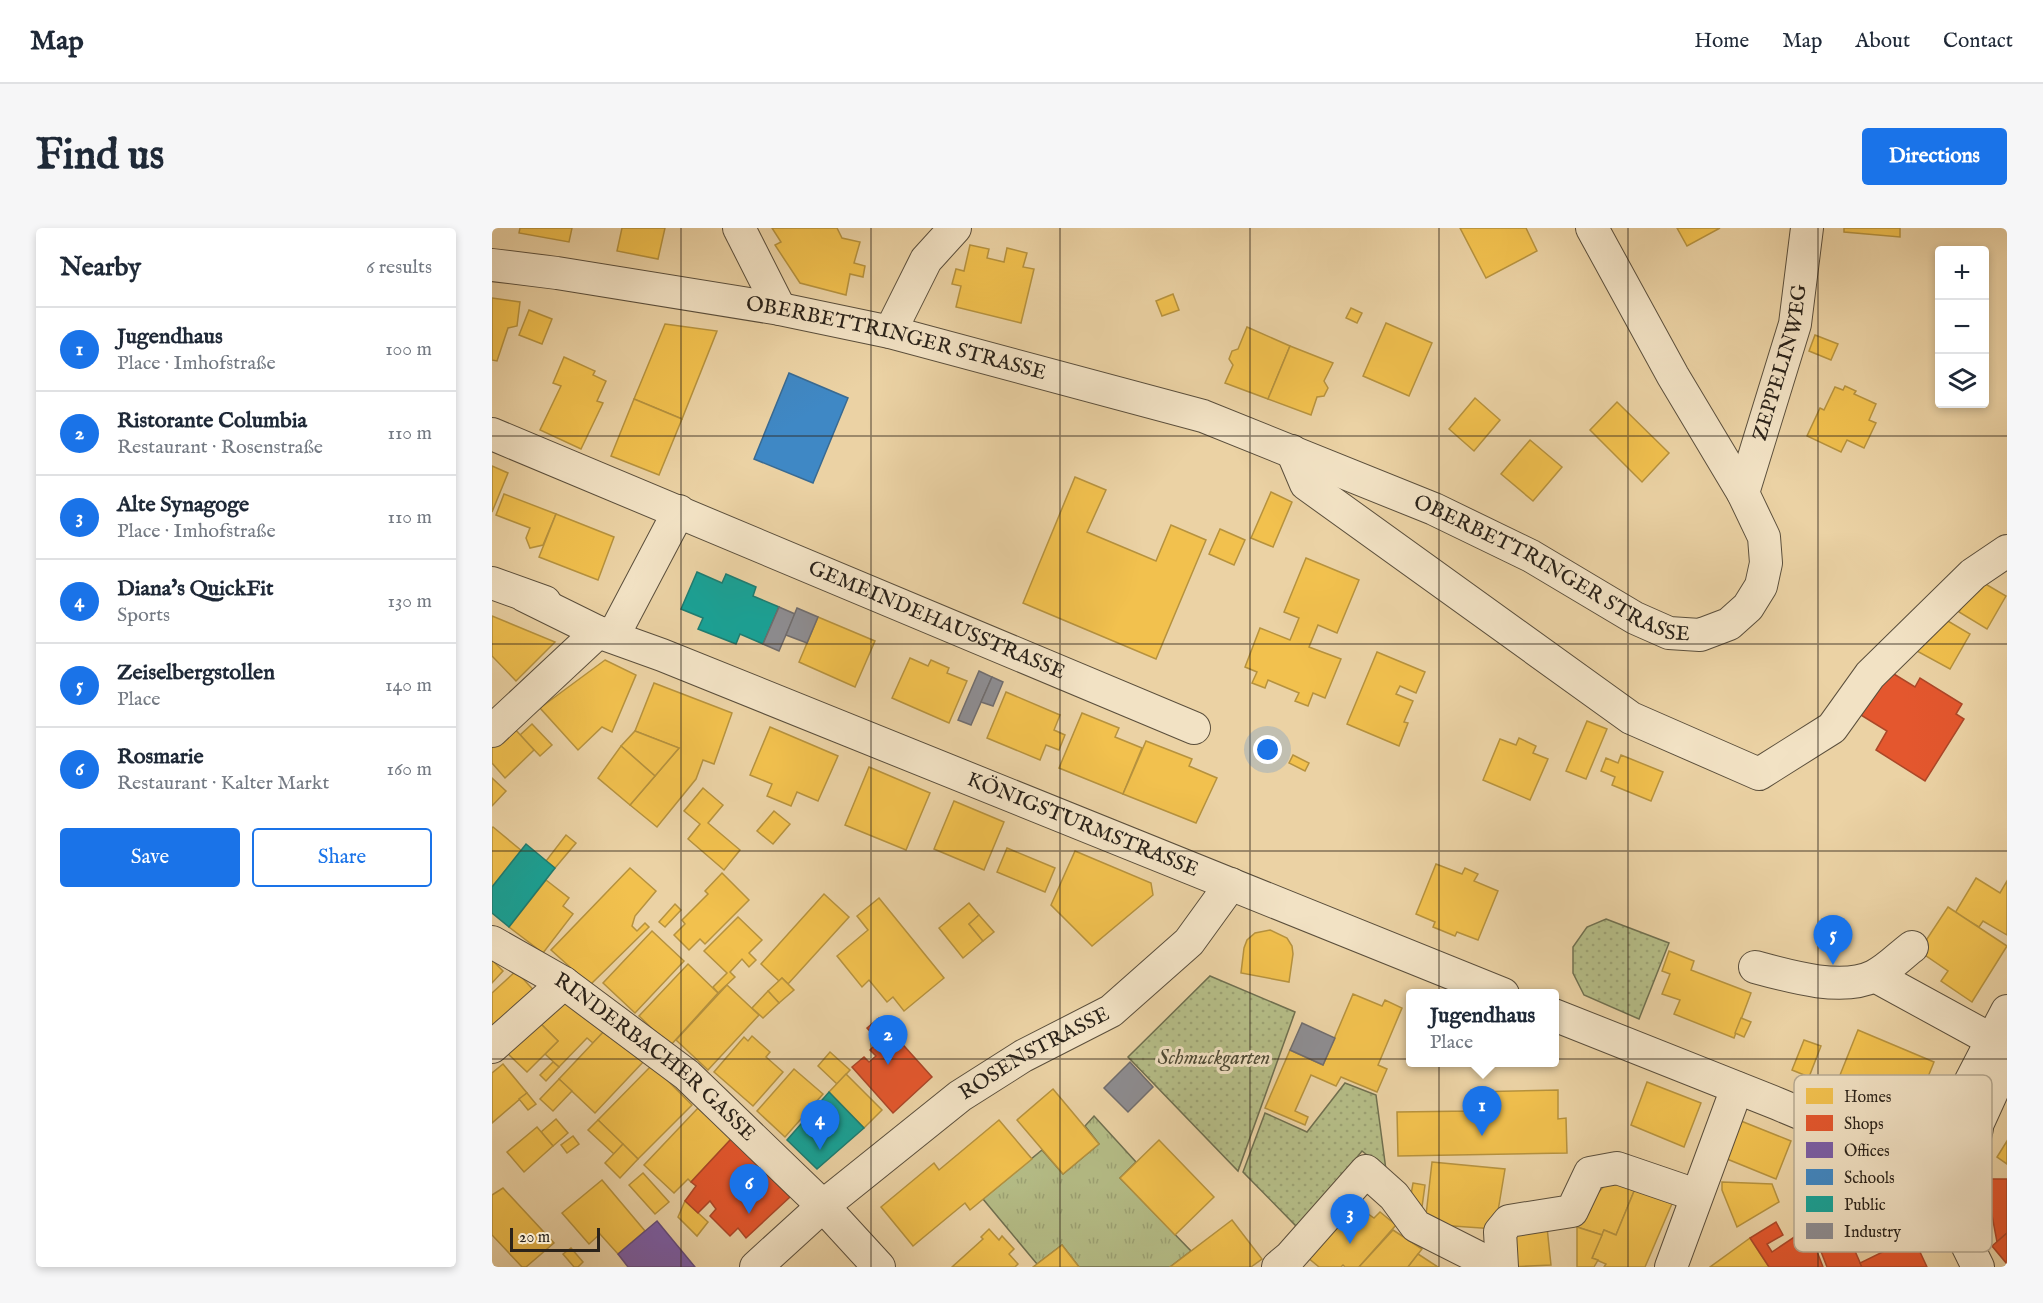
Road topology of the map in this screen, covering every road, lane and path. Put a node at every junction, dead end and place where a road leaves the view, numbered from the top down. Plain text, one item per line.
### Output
1 (739, 228) edge
2 (955, 228) edge
3 (1592, 228) edge
4 (1807, 228) edge
5 (492, 265) edge
6 (780, 309) junction
7 (890, 332) junction
8 (492, 434) edge
9 (1292, 451) junction
10 (1743, 493) junction
11 (679, 511) junction
12 (2007, 551) edge
13 (492, 583) edge
14 (609, 628) junction
15 (1194, 728) dead end
16 (492, 731) edge
17 (1231, 884) junction
18 (492, 942) edge
19 (1912, 947) dead end
20 (1755, 967) dead end
21 (1875, 976) junction
22 (564, 983) junction
23 (1493, 989) edge
24 (2007, 1011) edge
25 (1559, 1017) edge
26 (492, 1047) edge
27 (1999, 1049) edge
28 (1981, 1075) edge
29 (1737, 1088) junction
30 (2000, 1093) edge
31 (1794, 1111) edge
32 (1696, 1195) junction
33 (823, 1206) junction
34 (1291, 1264) edge
35 (756, 1267) edge
36 (879, 1267) edge
37 (1497, 1267) edge
38 (1502, 1267) edge
39 (1671, 1267) edge

1 - 6 street
2 - 7 street
3 - 10 street, OBERBETTRINGER STRASSE
4 - 10 street, ZEPPELINWEG
5 - 6 street, OBERBETTRINGER STRASSE
6 - 7 street, OBERBETTRINGER STRASSE
7 - 9 street, OBERBETTRINGER STRASSE
8 - 11 street, GEMEINDEHAUSSTRASSE
9 - 10 street, OBERBETTRINGER STRASSE
9 - 12 street
11 - 14 street
11 - 15 street, GEMEINDEHAUSSTRASSE
13 - 14 street, KÖNIGSTURMSTRASSE
14 - 16 street
14 - 17 street, KÖNIGSTURMSTRASSE
17 - 23 street, KÖNIGSTURMSTRASSE
17 - 33 street, ROSENSTRASSE
18 - 22 street, RINDERBACHER GASSE
19 - 21 street
20 - 21 street
21 - 27 street
22 - 26 street
22 - 33 street, RINDERBACHER GASSE
24 - 27 street
25 - 29 street
27 - 28 street
27 - 30 street
29 - 31 street
29 - 32 street
32 - 38 street
32 - 39 street
33 - 35 street, ROSENSTRASSE
33 - 36 street, RINDERBACHER GASSE
34 - 37 street

